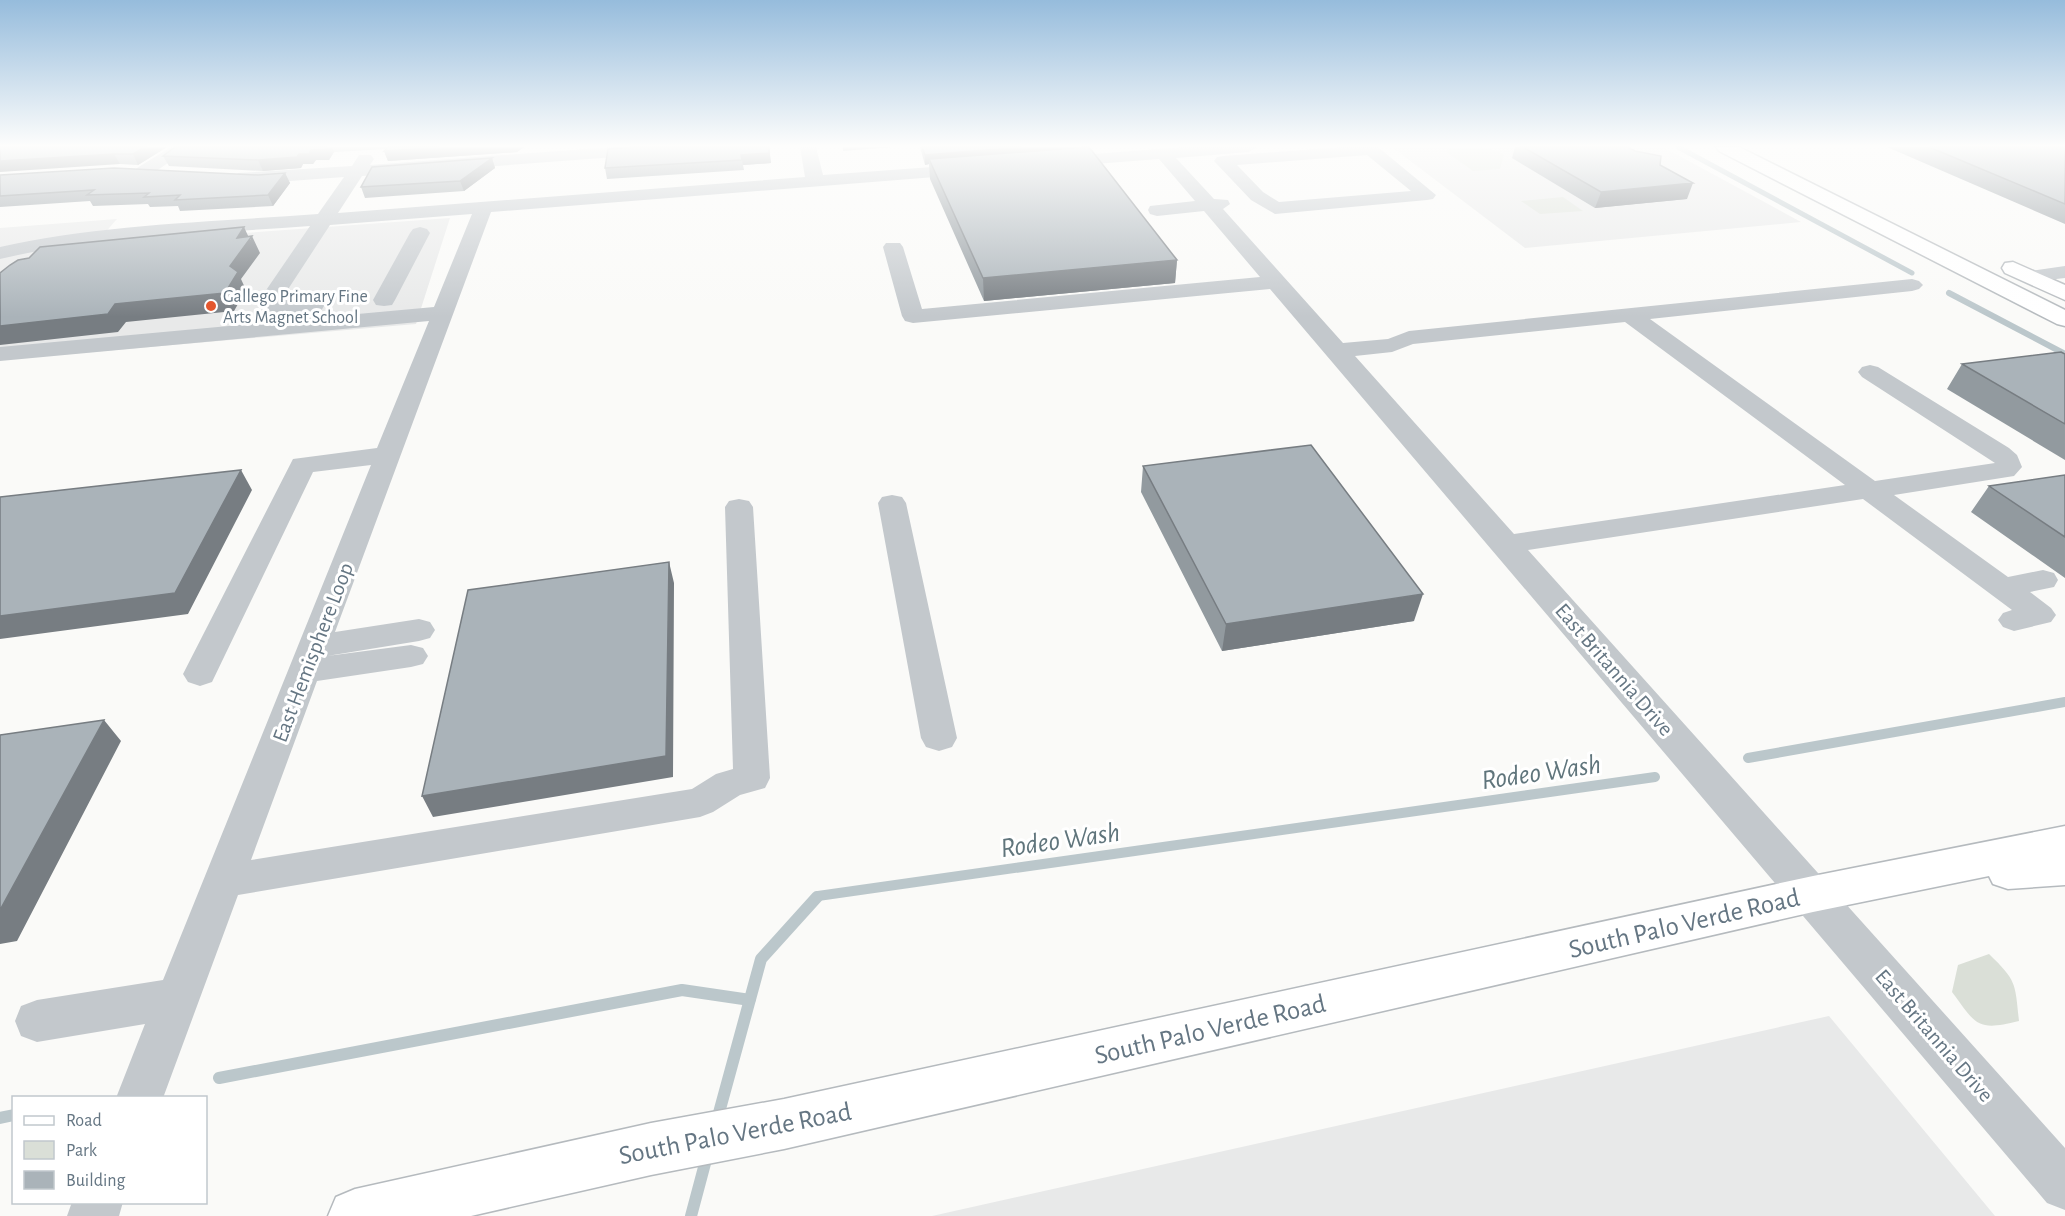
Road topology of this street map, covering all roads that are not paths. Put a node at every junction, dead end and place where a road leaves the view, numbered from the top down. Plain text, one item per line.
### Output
1 (335, 204) edge
2 (555, 204) edge
3 (1219, 204) edge
4 (1266, 204) edge
5 (1325, 204) edge
6 (1837, 204) edge
7 (1879, 204) edge
8 (1215, 205) junction
9 (484, 207) junction
10 (1157, 210) dead end
11 (1904, 216) dead end
12 (325, 219) junction
13 (420, 233) dead end
14 (892, 247) dead end
15 (2, 251) edge
16 (1999, 261) dead end
17 (2065, 272) edge
18 (2030, 276) junction
19 (1277, 282) junction
20 (1912, 285) dead end
21 (2065, 293) edge
22 (384, 300) junction
23 (447, 303) junction
24 (1630, 315) junction
25 (2065, 320) edge
26 (1337, 351) junction
27 (0, 354) edge
28 (1870, 372) dead end
29 (388, 455) junction
30 (1861, 483) junction
31 (892, 503) dead end
32 (739, 507) dead end
33 (1506, 544) junction
34 (2043, 580) dead end
35 (2002, 588) junction
36 (2014, 620) dead end
37 (415, 643) dead end
38 (309, 659) junction
39 (200, 674) dead end
40 (939, 738) dead end
41 (2065, 843) edge
42 (2065, 868) edge
43 (223, 881) junction
44 (1878, 881) junction
45 (1813, 894) junction
46 (177, 998) junction
47 (37, 1021) dead end
48 (140, 1096) edge
49 (2065, 1185) edge
50 (355, 1216) edge

1 - 12 street
2 - 9 street
3 - 8 street
4 - 5 street
6 - 25 main road
7 - 11 main road
8 - 10 street
8 - 19 street, East Britannia Drive
9 - 12 street
9 - 23 street, East Hemisphere Loop
12 - 15 street
12 - 22 street
13 - 22 street
14 - 19 street
16 - 18 main road
17 - 18 street
18 - 21 main road
19 - 26 street, East Britannia Drive
20 - 24 street
22 - 23 street
23 - 27 street
23 - 29 street, East Hemisphere Loop
24 - 26 street
24 - 30 street
26 - 33 street, East Britannia Drive
28 - 30 street
29 - 38 street, East Hemisphere Loop
29 - 39 street
30 - 33 street
30 - 35 street
31 - 40 street
32 - 43 street
33 - 45 street, East Britannia Drive
34 - 35 street
35 - 36 street
37 - 38 street
38 - 43 street, East Hemisphere Loop
41 - 44 main road, South Palo Verde Road
42 - 44 main road
43 - 46 street, East Hemisphere Loop
44 - 45 main road, South Palo Verde Road
45 - 49 street, East Britannia Drive
45 - 50 main road, South Palo Verde Road
46 - 47 street
46 - 48 street, East Hemisphere Loop

